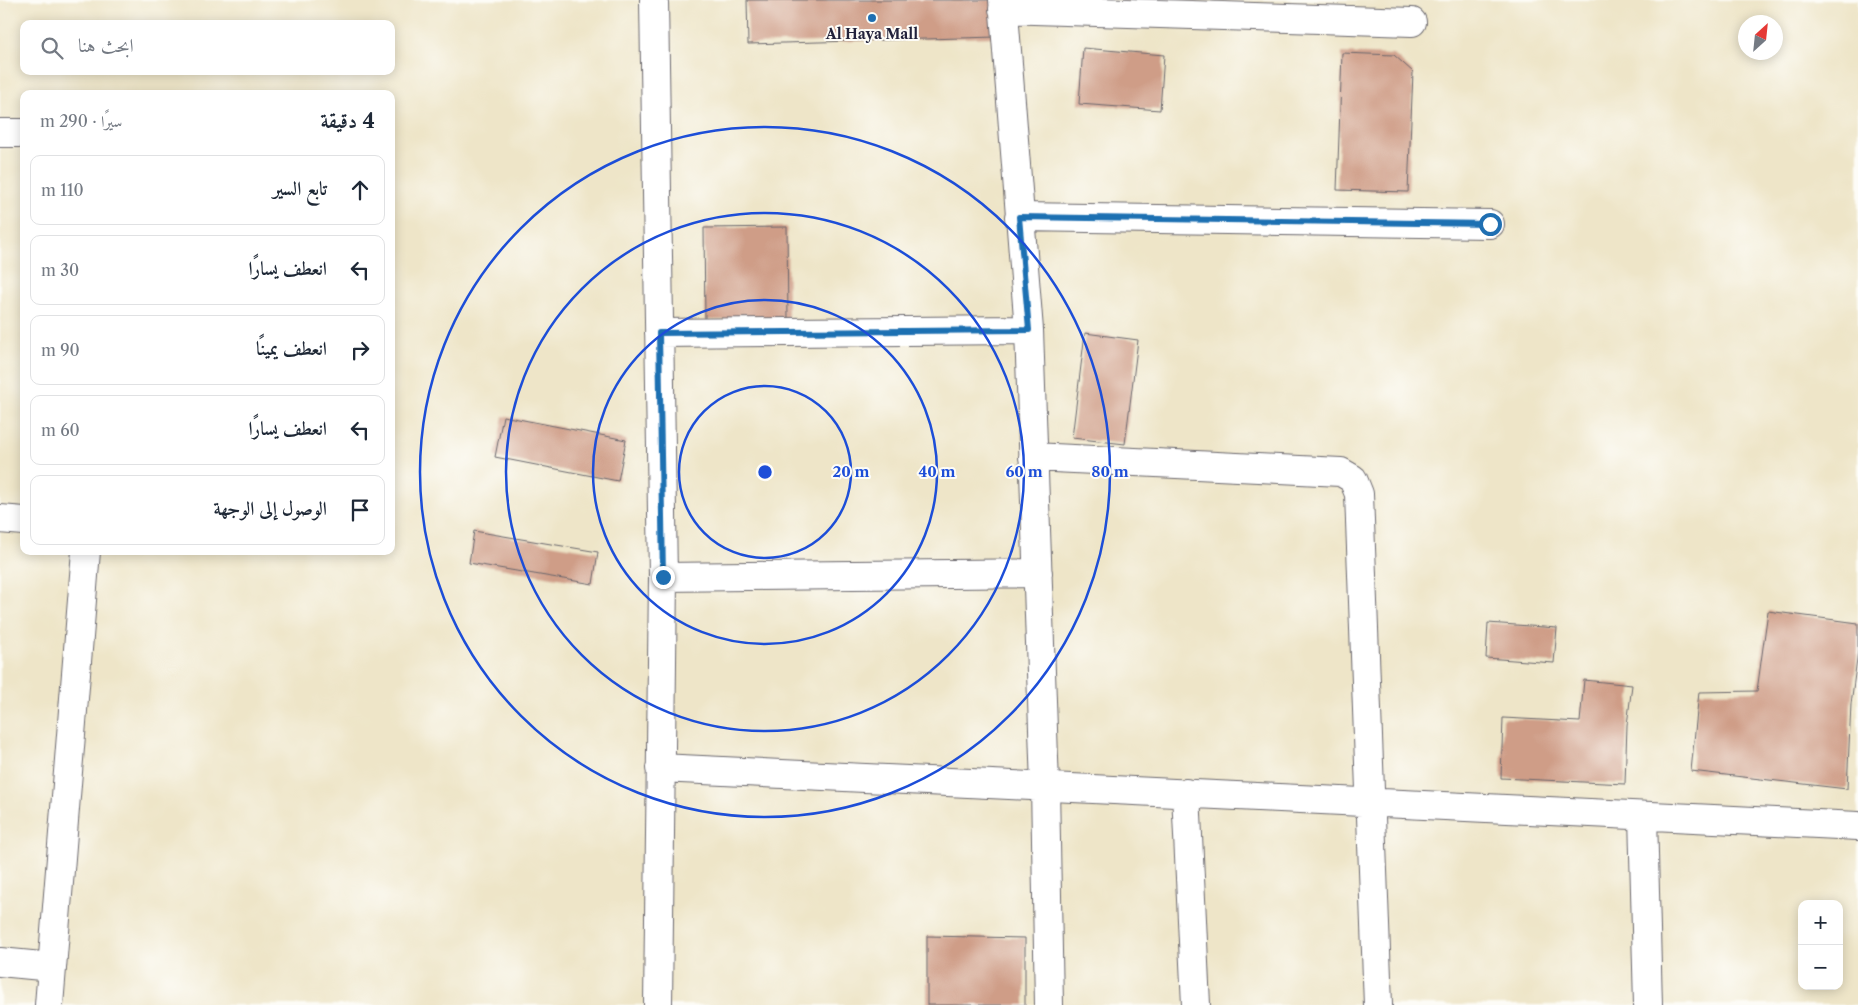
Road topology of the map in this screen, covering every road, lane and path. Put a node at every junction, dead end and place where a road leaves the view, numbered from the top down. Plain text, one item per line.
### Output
1 (654, 0) edge
2 (1003, 5) edge
3 (1412, 22) dead end
4 (0, 132) edge
5 (20, 133) edge
6 (1019, 217) junction
7 (1490, 224) dead end
8 (1029, 330) junction
9 (659, 333) junction
10 (1033, 457) junction
11 (0, 519) edge
12 (20, 521) edge
13 (86, 555) edge
14 (1038, 574) junction
15 (663, 577) junction
16 (660, 768) junction
17 (1044, 786) junction
18 (1186, 793) junction
19 (1370, 802) junction
20 (1643, 816) junction
21 (1858, 826) edge
22 (0, 962) edge
23 (52, 967) junction
24 (49, 1005) edge
25 (658, 1005) edge
26 (1050, 1005) edge
27 (1196, 1005) edge
28 (1378, 1005) edge
29 (1648, 1005) edge

1 - 9 street
2 - 3 street
2 - 6 street
4 - 5 street
6 - 7 street
6 - 8 street
8 - 9 street
8 - 10 street
9 - 15 street
10 - 14 street
10 - 19 street
11 - 12 street
13 - 23 street
14 - 15 street
14 - 17 street
15 - 16 street
16 - 17 street
16 - 25 street
17 - 18 street
17 - 26 street
18 - 19 street
18 - 27 street
19 - 20 street
19 - 28 street
20 - 21 street
20 - 29 street
22 - 23 street
23 - 24 street

